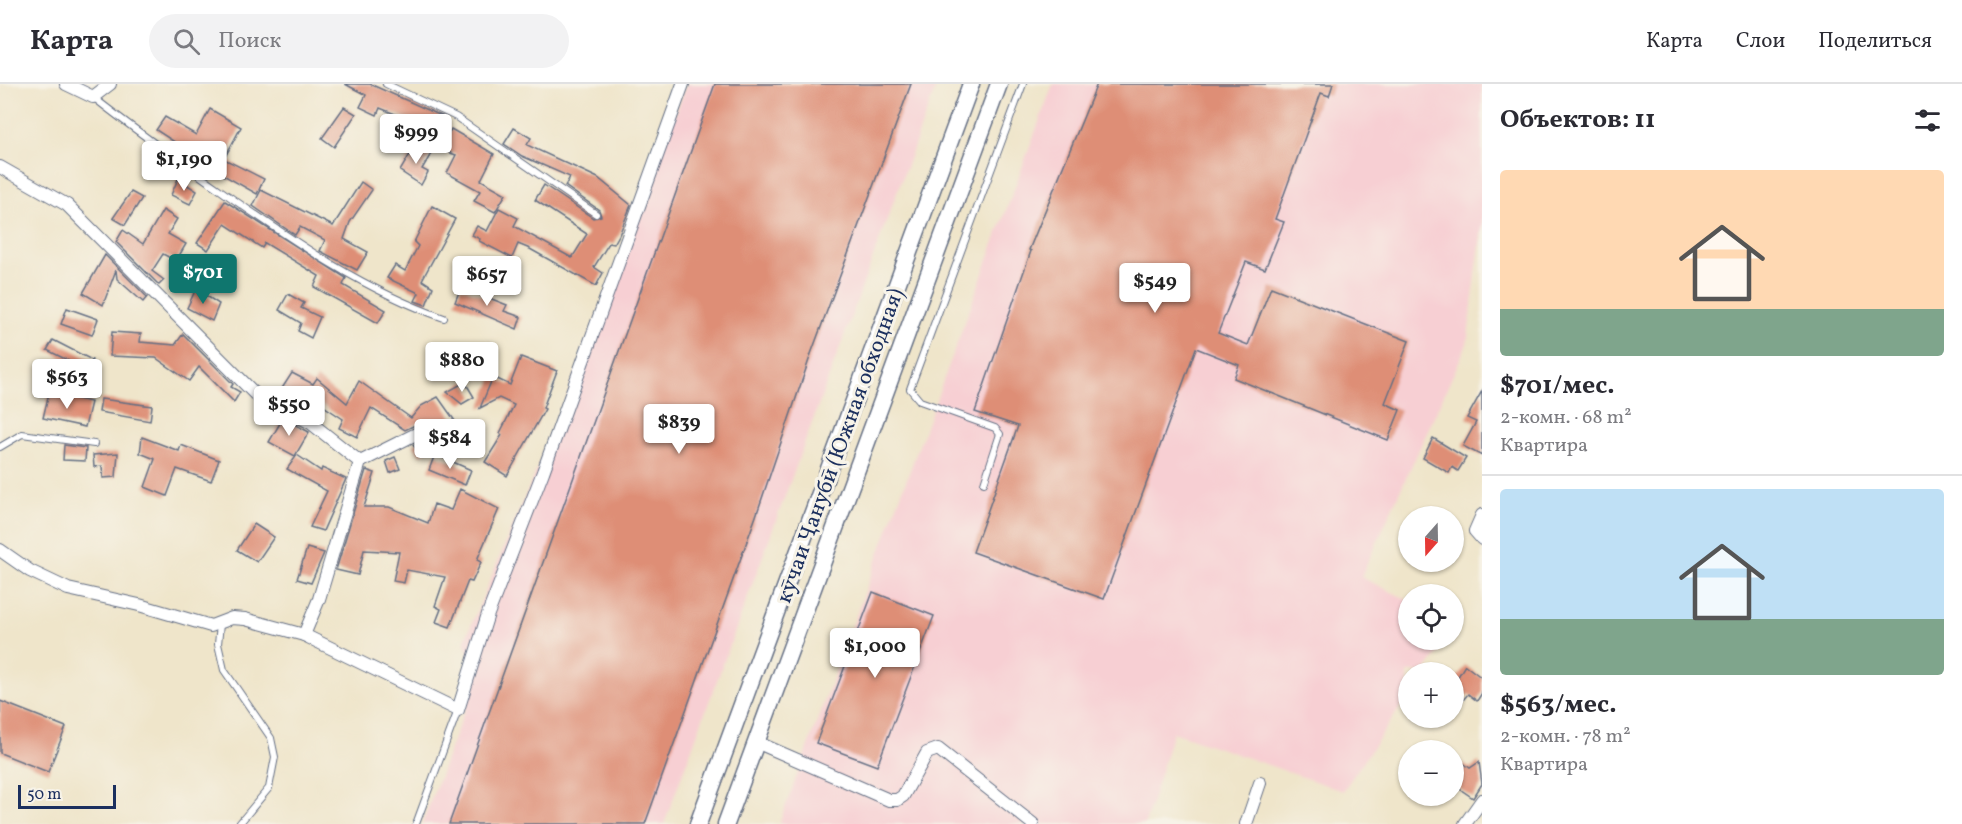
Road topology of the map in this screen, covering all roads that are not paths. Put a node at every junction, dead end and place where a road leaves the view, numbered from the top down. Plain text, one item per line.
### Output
1 (66, 84) edge
2 (110, 84) edge
3 (386, 84) edge
4 (683, 84) edge
5 (971, 84) edge
6 (999, 84) edge
7 (1023, 84) edge
8 (93, 97) junction
9 (0, 167) edge
10 (596, 214) dead end
11 (444, 318) dead end
12 (420, 432) dead end
13 (94, 444) dead end
14 (0, 447) edge
15 (360, 462) junction
16 (984, 483) dead end
17 (1482, 515) edge
18 (1482, 539) edge
19 (0, 550) edge
20 (220, 624) junction
21 (304, 635) junction
22 (458, 710) junction
23 (756, 742) junction
24 (1260, 783) dead end
25 (1482, 800) edge
26 (239, 824) edge
27 (416, 824) edge
28 (698, 824) edge
29 (726, 824) edge
30 (1033, 824) edge
31 (1246, 824) edge
32 (1465, 824) edge

1 - 8 street
2 - 8 street
3 - 10 lane
4 - 22 street
5 - 28 main road, кӯчаи Ҷанубӣ (Южная обходная)
6 - 23 main road, кӯчаи Ҷанубӣ (Южная обходная)
7 - 16 lane
8 - 11 lane
9 - 15 street
12 - 15 street
13 - 14 lane
15 - 21 street
17 - 18 street
19 - 20 street
20 - 21 street
20 - 26 lane
21 - 22 street
22 - 27 lane
23 - 29 main road, кӯчаи Ҷанубӣ (Южная обходная)
23 - 30 street
24 - 31 street
25 - 32 street

